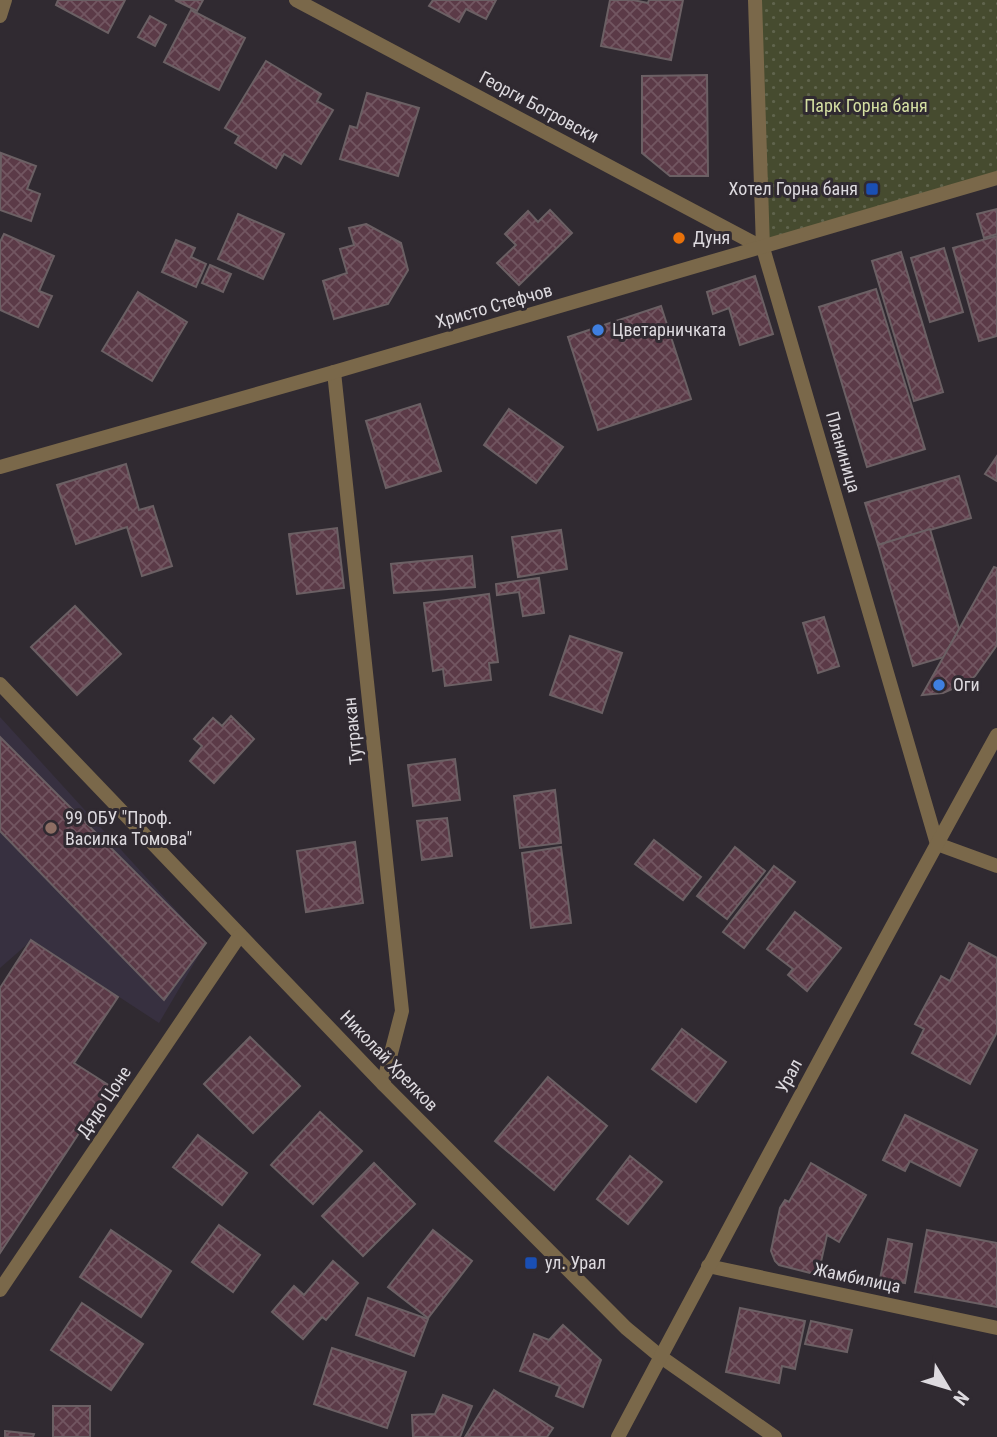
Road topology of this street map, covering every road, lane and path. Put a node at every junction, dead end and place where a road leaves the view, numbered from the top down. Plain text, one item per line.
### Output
1 (5, 0) edge
2 (296, 0) edge
3 (755, 0) edge
4 (0, 16) edge
5 (997, 178) edge
6 (763, 248) junction
7 (334, 373) junction
8 (0, 467) edge
9 (0, 684) edge
10 (997, 735) edge
11 (936, 844) junction
12 (997, 866) edge
13 (240, 934) junction
14 (383, 1084) junction
15 (708, 1266) junction
16 (0, 1290) edge
17 (997, 1328) edge
18 (661, 1357) junction
19 (618, 1437) edge
20 (775, 1437) edge

1 - 4 street
2 - 6 street, Георги Богровски
3 - 6 street, Планиница
5 - 6 street, Христо Стефчов
6 - 7 street, Христо Стефчов
6 - 11 street, Планиница
7 - 8 street, Христо Стефчов
7 - 14 street, Тутракан
9 - 13 street, Николай Хрелков
10 - 11 street, Урал
11 - 12 street
11 - 15 street, Урал
13 - 14 street, Николай Хрелков
13 - 16 street, Дядо Цоне
14 - 18 street, Николай Хрелков
15 - 17 street, Жамбилица
15 - 18 street, Урал
18 - 19 street, Урал
18 - 20 street, Николай Хрелков

